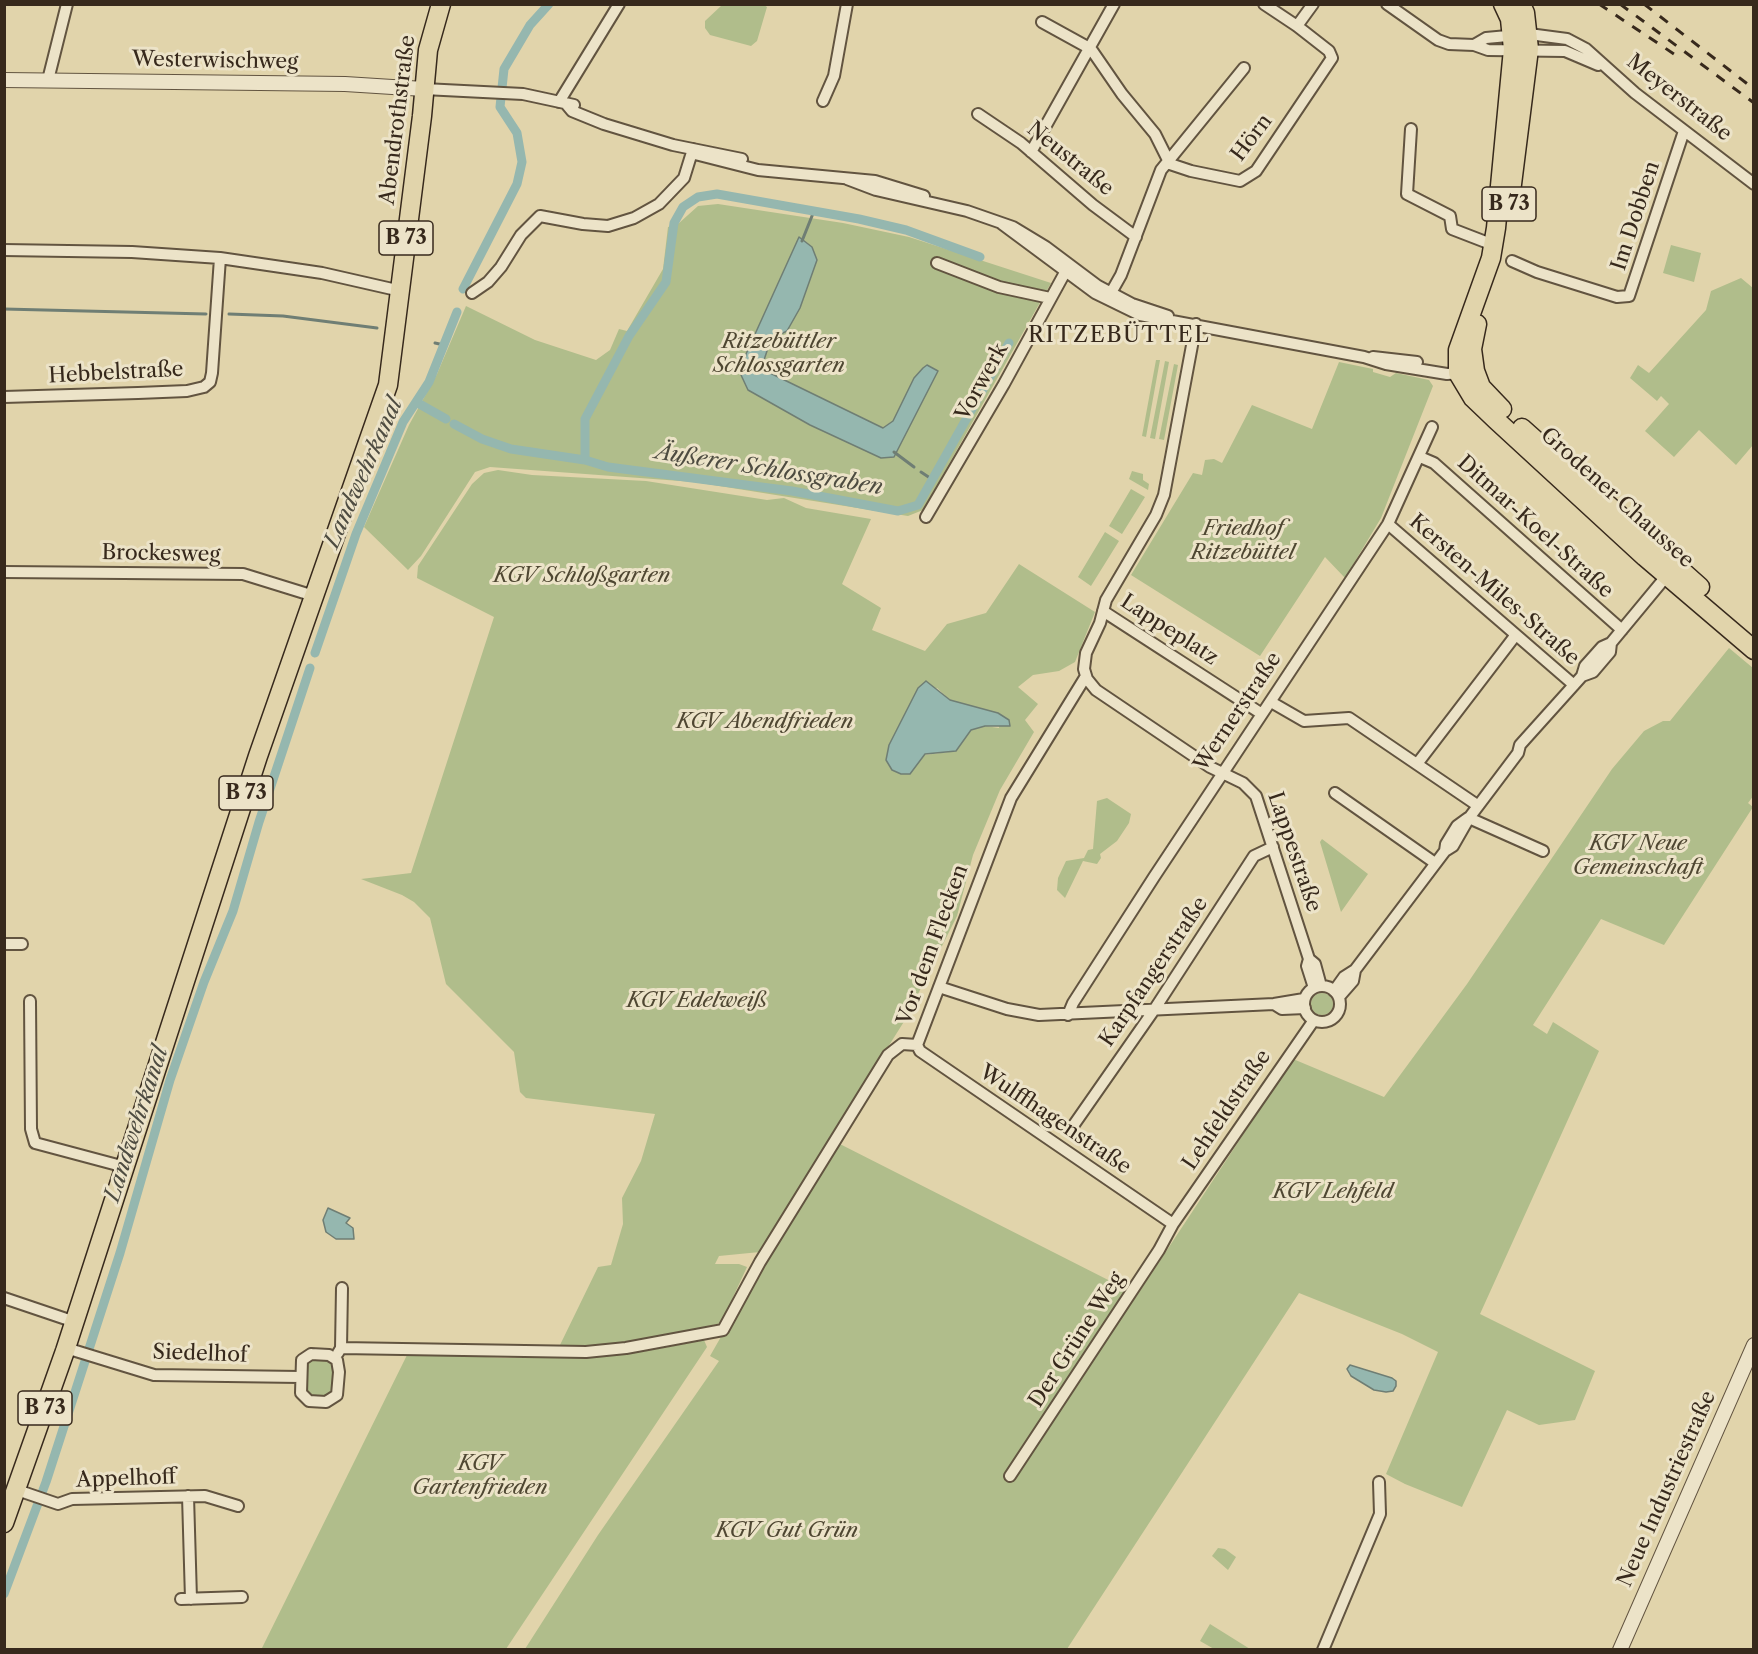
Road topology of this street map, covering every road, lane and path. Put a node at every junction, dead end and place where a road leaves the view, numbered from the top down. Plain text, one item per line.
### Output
1 (68, 4) edge
2 (441, 4) edge
3 (619, 4) edge
4 (847, 4) edge
5 (1114, 4) edge
6 (1264, 4) edge
7 (1313, 4) edge
8 (1387, 4) edge
9 (1503, 4) edge
10 (1521, 4) edge
11 (1042, 22) dead end
12 (1297, 26) junction
13 (1521, 42) junction
14 (1087, 46) junction
15 (1244, 68) dead end
16 (4, 80) edge
17 (48, 80) junction
18 (424, 89) junction
19 (824, 101) dead end
20 (563, 104) junction
21 (978, 114) dead end
22 (1411, 129) dead end
23 (1684, 131) junction
24 (693, 149) junction
25 (1031, 152) junction
26 (1168, 159) junction
27 (1754, 184) edge
28 (1136, 237) junction
29 (4, 250) edge
30 (1502, 251) junction
31 (220, 258) junction
32 (937, 263) dead end
33 (1067, 268) junction
34 (401, 291) junction
35 (472, 293) dead end
36 (1109, 297) junction
37 (1050, 298) junction
38 (1196, 324) junction
39 (1467, 372) junction
40 (4, 397) edge
41 (1432, 427) dead end
42 (1420, 457) junction
43 (926, 517) dead end
44 (1388, 524) junction
45 (1672, 570) junction
46 (4, 572) edge
47 (314, 596) junction
48 (1103, 611) junction
49 (1622, 630) junction
50 (1754, 634) edge
51 (1515, 636) junction
52 (1754, 650) edge
53 (1086, 676) junction
54 (1574, 685) junction
55 (1271, 702) junction
56 (1262, 714) junction
57 (1417, 764) junction
58 (1223, 773) junction
59 (1335, 793) dead end
60 (1477, 805) junction
61 (1468, 818) junction
62 (1273, 847) junction
63 (1543, 851) dead end
64 (1435, 863) junction
65 (4, 944) edge
66 (22, 944) dead end
67 (939, 987) junction
68 (1318, 987) junction
69 (1336, 994) junction
70 (30, 1001) dead end
71 (1304, 1004) junction
72 (1154, 1010) junction
73 (1068, 1015) junction
74 (1314, 1020) junction
75 (917, 1045) junction
76 (1072, 1126) tunnel mouth
77 (125, 1167) junction
78 (1173, 1224) junction
79 (342, 1288) dead end
80 (4, 1298) edge
81 (75, 1322) junction
82 (1754, 1345) edge
83 (73, 1350) junction
84 (338, 1353) junction
85 (300, 1377) junction
86 (1010, 1476) dead end
87 (1379, 1482) dead end
88 (25, 1493) junction
89 (188, 1496) junction
90 (238, 1506) dead end
91 (4, 1523) edge
92 (242, 1597) dead end
93 (1323, 1650) edge
94 (1620, 1650) edge

1 - 17 street
2 - 18 main road, Abendrothstraße / B 73
3 - 20 street
4 - 19 street
5 - 14 street
6 - 12 street
7 - 12 street
8 - 13 street, Meyerstraße
9 - 13 main road, B 73
10 - 13 main road, B 73
11 - 14 street
12 - 26 street, Hörn
13 - 23 street, Meyerstraße
13 - 30 main road, B 73
14 - 25 street
14 - 26 street
15 - 26 street
16 - 17 street, Westerwischweg
17 - 18 street, Westerwischweg
18 - 20 street
18 - 34 main road, Abendrothstraße / B 73
20 - 24 street
21 - 25 street, Neustraße
22 - 30 street
23 - 27 street, Meyerstraße
23 - 30 street, Im Dobben
24 - 33 street
24 - 35 street
25 - 28 street, Neustraße
26 - 28 street
28 - 36 street
29 - 31 street
30 - 39 main road, B 73
31 - 34 street
31 - 40 street, Hebbelstraße
32 - 37 street
33 - 36 street
33 - 37 street, Vorwerk
34 - 47 main road, Abendrothstraße / B 73
36 - 38 street
37 - 43 street, Vorwerk
38 - 39 street
38 - 48 street
39 - 45 main road, Grodener Chaussee
41 - 42 street, Wernerstraße
42 - 44 street, Wernerstraße
42 - 49 street, Ditmar-Koel-Straße
44 - 51 street, Kersten-Miles-Straße
44 - 55 street, Wernerstraße
45 - 49 street
45 - 50 main road, Grodener Chaussee
45 - 52 main road, Grodener Chaussee
46 - 47 street, Brockesweg
47 - 77 main road, B 73
48 - 53 street, Lappeplatz
48 - 56 street, Lappeplatz
49 - 54 street
51 - 54 street, Kersten-Miles-Straße
51 - 57 street
53 - 58 street
53 - 67 street, Vor dem Flecken
54 - 60 street
55 - 56 street, Wernerstraße
55 - 57 street
56 - 58 street, Wernerstraße
57 - 60 street
58 - 62 street, Lappestraße
58 - 73 street, Wernerstraße
59 - 64 street
60 - 61 street
61 - 63 street
61 - 64 street
62 - 68 street, Lappestraße
62 - 72 street, Karpfangerstraße
64 - 69 street
65 - 66 street
67 - 73 street
67 - 75 street, Vor dem Flecken
68 - 69 street
68 - 71 street
69 - 74 street
70 - 77 street
71 - 72 street
71 - 74 street
72 - 73 street
72 - 76 street, Karpfangerstraße
74 - 78 street, Lehfeldstraße
75 - 78 street, Wulffhagenstraße
75 - 84 street, Vor dem Flecken
77 - 81 main road, B 73
78 - 86 street, Der Grüne Weg
79 - 84 street
80 - 81 street
81 - 83 main road, B 73
82 - 94 street, Neue Industriestraße
83 - 85 street, Siedelhof
83 - 88 main road, B 73
84 - 85 street
84 - 85 street
87 - 93 street
88 - 89 street, Appelhoff
88 - 91 main road, B 73
89 - 90 street, Appelhoff
89 - 92 street

